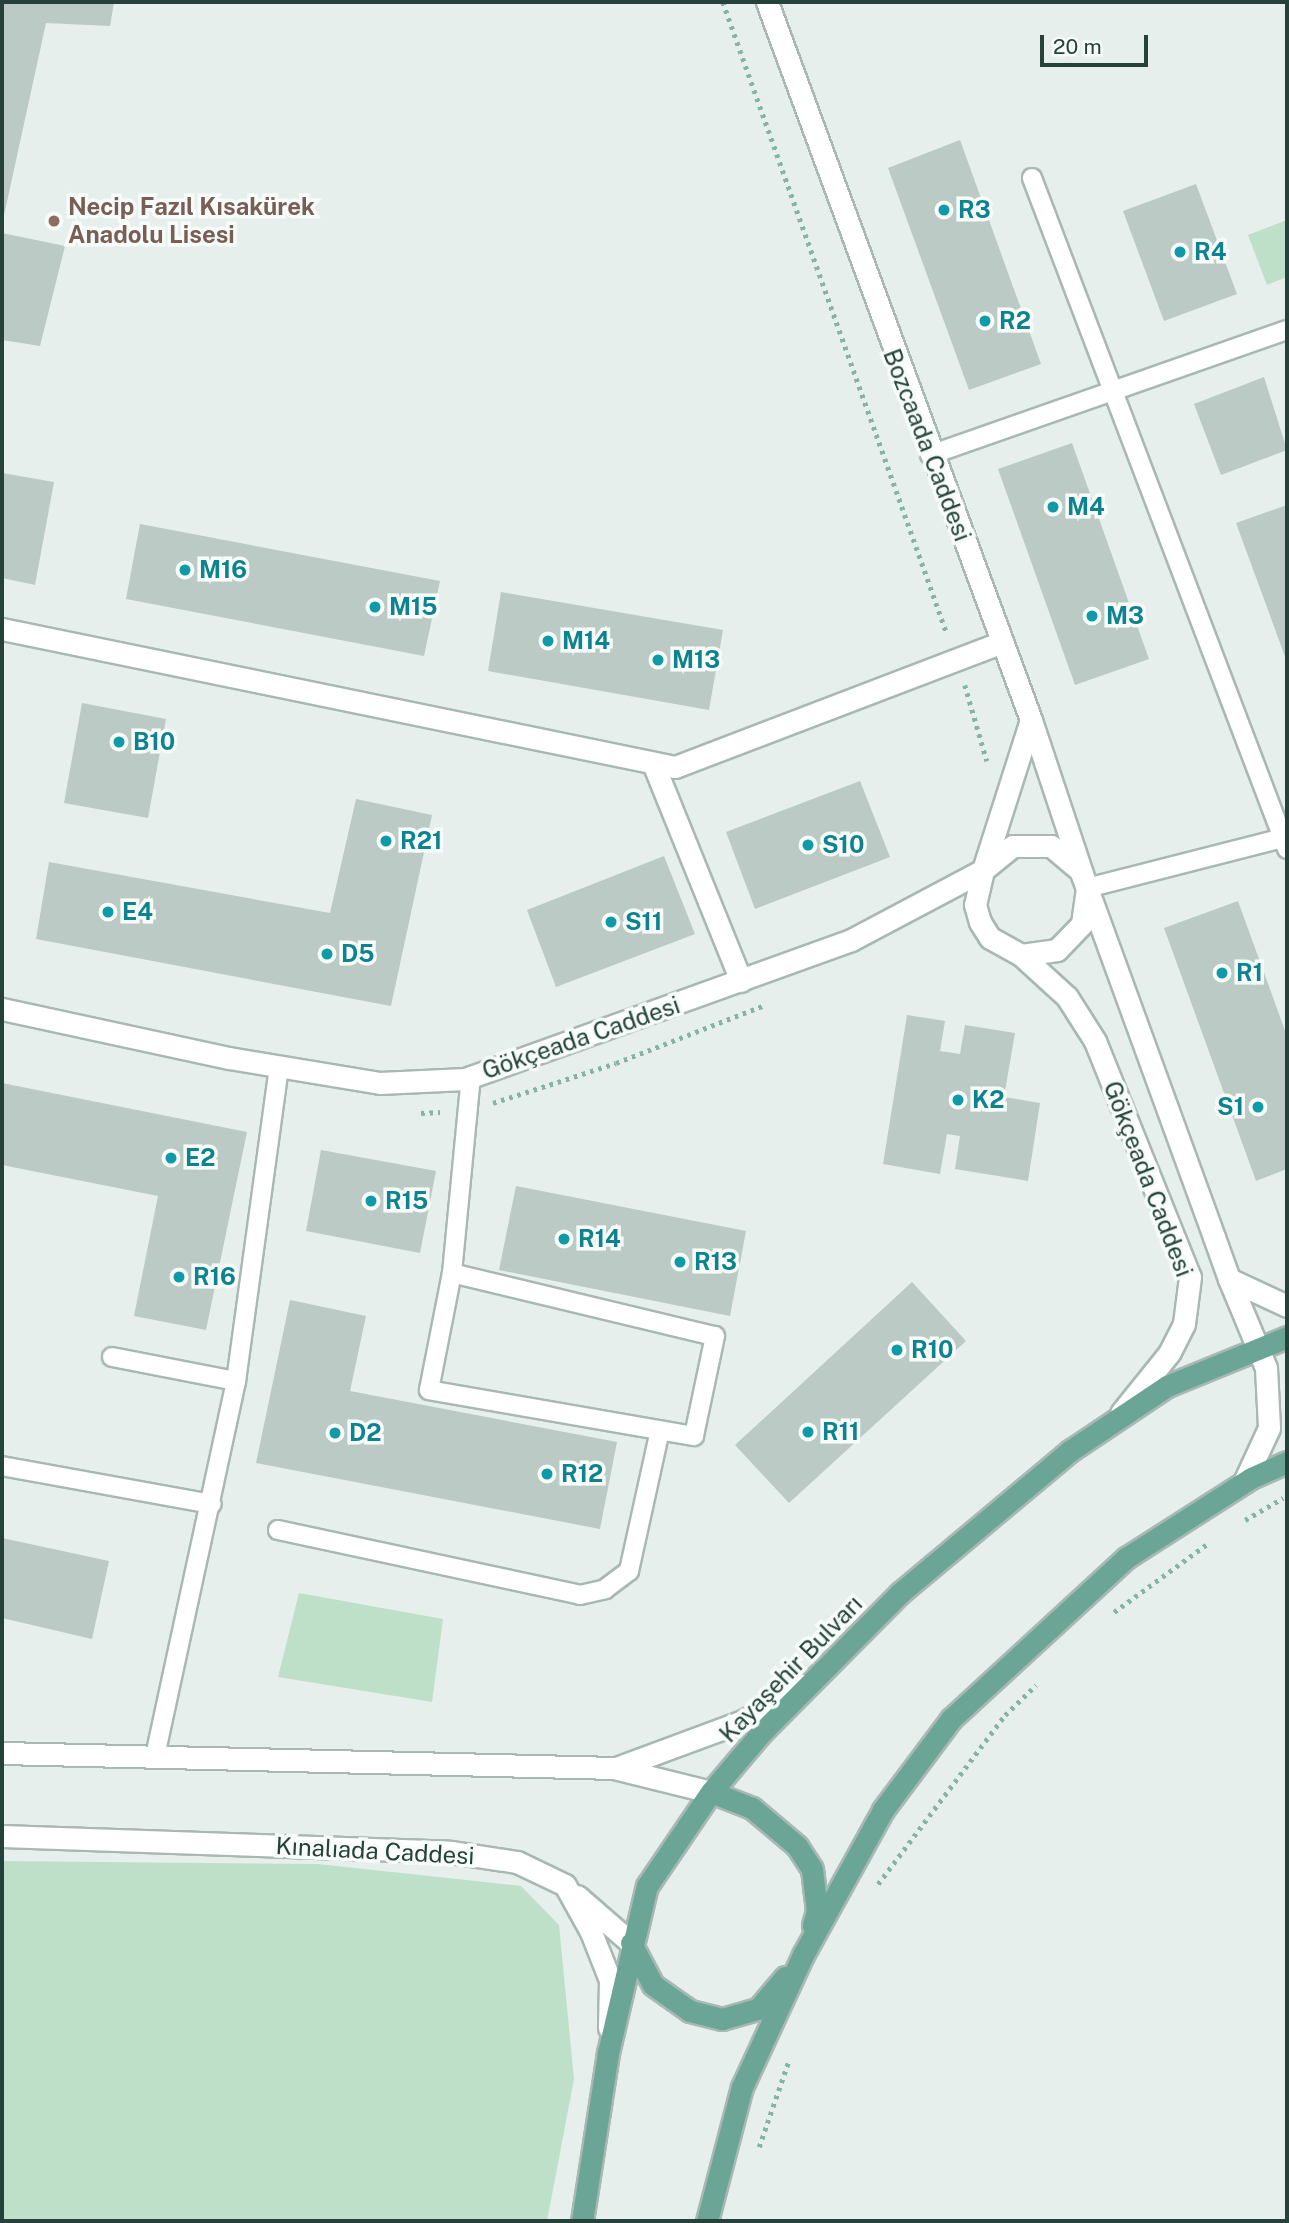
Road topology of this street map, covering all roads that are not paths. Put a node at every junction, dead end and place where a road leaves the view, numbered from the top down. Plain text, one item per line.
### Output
1 (767, 2) edge
2 (1032, 178) dead end
3 (1287, 330) edge
4 (1115, 390) junction
5 (930, 455) junction
6 (2, 629) edge
7 (1002, 642) junction
8 (1031, 720) junction
9 (653, 763) junction
10 (1286, 841) edge
11 (983, 870) junction
12 (1087, 888) junction
13 (1021, 955) junction
14 (741, 981) junction
15 (2, 1009) edge
16 (279, 1066) junction
17 (471, 1076) junction
18 (452, 1273) junction
19 (1229, 1279) junction
20 (1287, 1307) edge
21 (1287, 1337) edge
22 (1259, 1346) junction
23 (112, 1357) dead end
24 (236, 1381) junction
25 (1121, 1413) junction
26 (660, 1430) junction
27 (1287, 1462) edge
28 (2, 1466) edge
29 (1244, 1482) junction
30 (212, 1504) junction
31 (278, 1530) dead end
32 (824, 1672) junction
33 (2, 1753) edge
34 (155, 1756) junction
35 (614, 1768) junction
36 (711, 1792) junction
37 (2, 1836) edge
38 (565, 1885) junction
39 (631, 1943) junction
40 (803, 1955) junction
41 (608, 2053) junction
42 (582, 2221) edge
43 (707, 2221) edge

1 - 5 street, Bozcaada Caddesi
2 - 4 lane
3 - 4 lane
4 - 5 lane
4 - 10 lane
5 - 7 street, Bozcaada Caddesi
6 - 9 street
7 - 8 street, Bozcaada Caddesi
7 - 9 street
8 - 11 street
8 - 12 street, Bozcaada Caddesi
9 - 14 street
10 - 12 lane
11 - 12 street
11 - 13 street
11 - 14 street, Gökçeada Caddesi
12 - 13 street
12 - 19 street
13 - 25 street, Gökçeada Caddesi
14 - 17 street, Gökçeada Caddesi
15 - 16 street, Gökçeada Caddesi
16 - 17 street, Gökçeada Caddesi
16 - 24 lane
17 - 18 lane
18 - 26 lane
18 - 26 lane
19 - 20 street
19 - 22 street
21 - 22 main road, Kayaşehir Bulvarı
22 - 25 main road, Kayaşehir Bulvarı
22 - 29 street
23 - 24 lane
24 - 30 lane
25 - 32 main road, Kayaşehir Bulvarı
26 - 31 lane
27 - 29 main road
28 - 30 lane
29 - 40 main road
30 - 34 lane
32 - 35 street
32 - 36 main road, Kayaşehir Bulvarı
33 - 34 street
34 - 35 street
35 - 36 street
36 - 39 main road, Kayaşehir Bulvarı
36 - 40 main road
37 - 38 street, Kınalıada Caddesi
38 - 39 street, Kınalıada Caddesi
38 - 41 street
39 - 40 main road
39 - 41 main road, Kayaşehir Bulvarı
40 - 43 main road
41 - 42 main road, Kayaşehir Bulvarı

